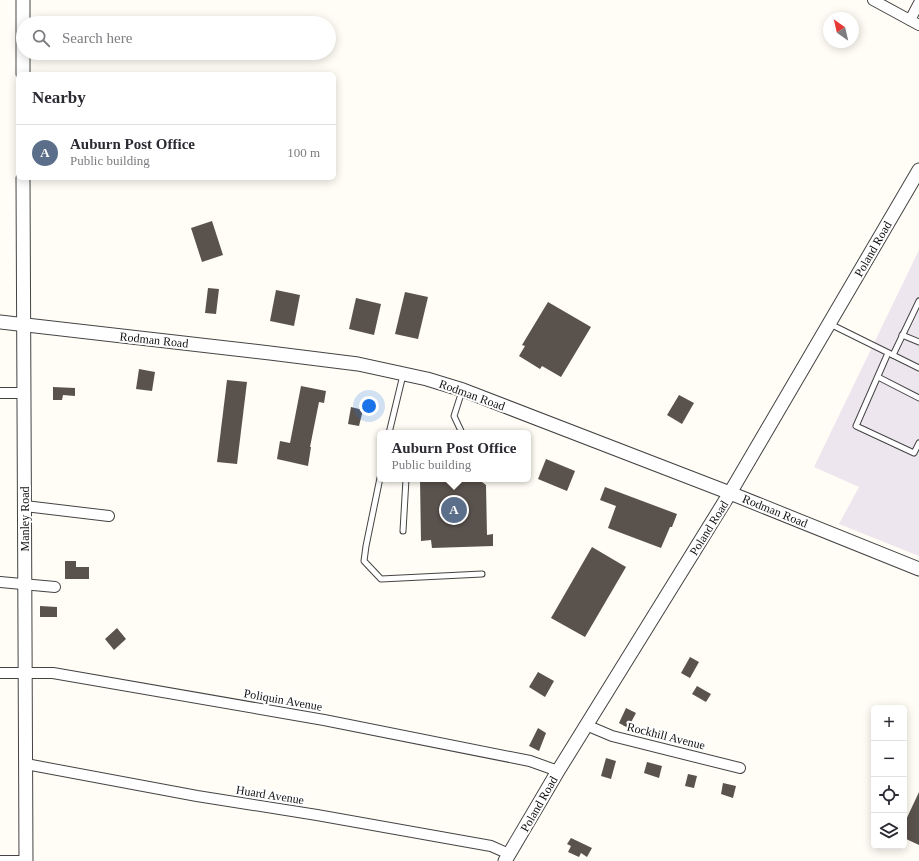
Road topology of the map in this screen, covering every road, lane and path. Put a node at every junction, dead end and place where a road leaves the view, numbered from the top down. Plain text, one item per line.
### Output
1 (23, 0) edge
2 (873, 0) edge
3 (919, 3) edge
4 (23, 16) edge
5 (910, 20) junction
6 (919, 25) edge
7 (23, 60) edge
8 (23, 72) edge
9 (919, 170) edge
10 (23, 180) edge
11 (919, 301) edge
12 (0, 322) edge
13 (829, 324) junction
14 (24, 325) junction
15 (902, 335) junction
16 (919, 342) edge
17 (890, 354) junction
18 (919, 368) edge
19 (404, 374) junction
20 (878, 377) junction
21 (463, 390) junction
22 (0, 393) edge
23 (24, 393) junction
24 (919, 398) edge
25 (391, 430) edge
26 (461, 430) edge
27 (919, 443) edge
28 (379, 482) edge
29 (406, 482) edge
30 (730, 493) junction
31 (25, 506) junction
32 (110, 516) dead end
33 (403, 532) dead end
34 (919, 569) edge
35 (482, 574) dead end
36 (0, 582) edge
37 (25, 584) junction
38 (55, 587) dead end
39 (0, 673) edge
40 (26, 673) junction
41 (586, 725) junction
42 (26, 764) junction
43 (740, 768) dead end
44 (558, 770) junction
45 (507, 858) edge
46 (0, 861) edge
47 (22, 861) edge
48 (26, 861) edge

1 - 4 street
2 - 5 street
3 - 5 street
5 - 6 street
7 - 8 street
9 - 13 street, Poland Road
10 - 14 street, Manley Road
11 - 15 lane
12 - 14 street, Rodman Road
13 - 17 lane
13 - 30 street, Poland Road
14 - 19 street, Rodman Road
14 - 23 street, Manley Road
15 - 16 lane
15 - 17 lane
17 - 18 lane
17 - 20 lane
19 - 21 street, Rodman Road
19 - 25 lane
20 - 24 lane
20 - 27 lane
21 - 26 lane
21 - 30 street, Rodman Road
22 - 23 street
23 - 31 street, Manley Road
28 - 35 lane
29 - 33 lane
30 - 34 street, Rodman Road
30 - 41 street, Poland Road
31 - 32 street
31 - 37 street, Manley Road
36 - 37 street
37 - 38 street
37 - 40 street, Manley Road
39 - 40 street, Poliquin Avenue
40 - 42 street, Manley Road
40 - 44 street, Poliquin Avenue
41 - 43 street, Rockhill Avenue
41 - 44 street, Poland Road
42 - 45 street, Huard Avenue
42 - 48 street, Manley Road
44 - 45 street, Poland Road
46 - 47 street

